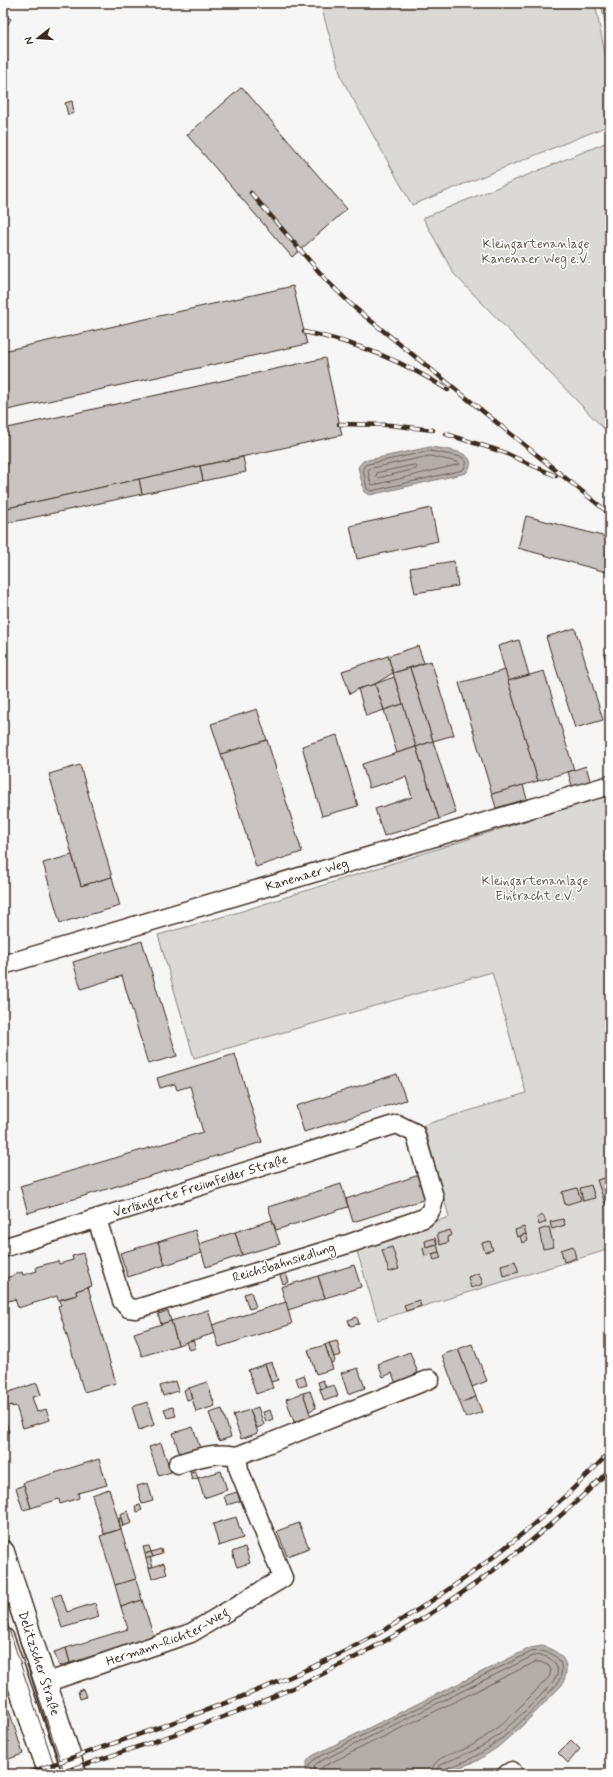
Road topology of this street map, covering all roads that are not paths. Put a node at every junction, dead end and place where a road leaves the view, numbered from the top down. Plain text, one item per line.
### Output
1 (610, 785) edge
2 (3, 965) edge
3 (397, 1124) joint
4 (96, 1219) junction
5 (3, 1248) edge
6 (430, 1379) dead end
7 (237, 1456) junction
8 (178, 1464) dead end
9 (3, 1552) edge
10 (3, 1639) edge
11 (45, 1683) junction
12 (50, 1774) edge
13 (75, 1774) edge

1 - 2 street, Kanenaer Weg
3 - 4 street, Verlängerte Freiimfelder Straße
3 - 4 street, Reichsbahnsiedlung
4 - 5 street, Verlängerte Freiimfelder Straße
6 - 7 street
7 - 8 street
7 - 11 street, Hermann-Richter-Weg
9 - 11 main road, Delitzscher Straße
10 - 12 main road, Delitzscher Straße
11 - 13 main road, Delitzscher Straße

